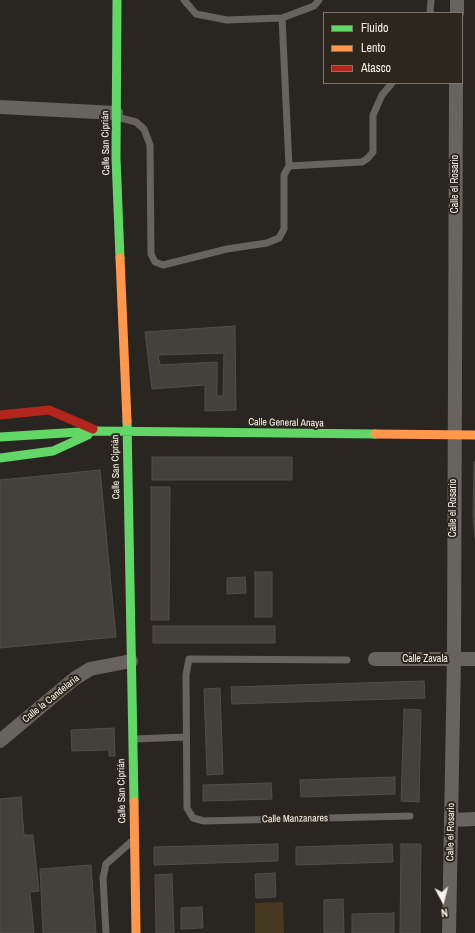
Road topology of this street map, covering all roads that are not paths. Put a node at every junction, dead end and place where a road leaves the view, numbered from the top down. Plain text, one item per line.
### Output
1 (117, 0) edge
2 (184, 0) edge
3 (319, 0) edge
4 (431, 0) edge
5 (457, 0) edge
6 (430, 12) edge
7 (457, 12) edge
8 (282, 18) junction
9 (391, 84) edge
10 (456, 84) edge
11 (0, 107) edge
12 (116, 115) junction
13 (289, 166) junction
14 (0, 415) edge
15 (96, 431) junction
16 (127, 432) junction
17 (475, 435) edge
18 (453, 436) junction
19 (0, 437) edge
20 (0, 458) edge
21 (375, 659) dead end
22 (454, 659) junction
23 (475, 659) edge
24 (347, 660) dead end
25 (131, 661) junction
26 (186, 737) junction
27 (132, 739) junction
28 (0, 741) edge
29 (410, 816) dead end
30 (475, 819) edge
31 (452, 820) junction
32 (134, 839) junction
33 (106, 933) edge
34 (136, 933) edge
35 (449, 933) edge

1 - 12 street, Calle San Ciprián
2 - 8 lane
3 - 8 lane
4 - 6 lane
5 - 7 street
8 - 13 lane
9 - 13 lane
10 - 18 street, Calle el Rosario
11 - 12 street
12 - 13 lane
12 - 16 street, Calle San Ciprián
14 - 15 street, Calle General Anaya
15 - 16 street, Calle General Anaya
15 - 19 street, Calle General Anaya
15 - 20 street, Calle General Anaya
16 - 18 street, Calle General Anaya
16 - 25 street, Calle San Ciprián
17 - 18 street, Calle General Anaya
18 - 22 street, Calle el Rosario
21 - 22 street, Calle Zavala
22 - 23 street, Calle Zavala
22 - 31 street, Calle el Rosario
24 - 26 lane
25 - 27 street, Calle San Ciprián
25 - 28 street, Calle la Candelaria
26 - 27 lane
26 - 29 lane, Calle Manzanares
27 - 32 street, Calle San Ciprián
30 - 31 street
31 - 35 street, Calle el Rosario
32 - 33 lane
32 - 34 street, Calle San Ciprián

